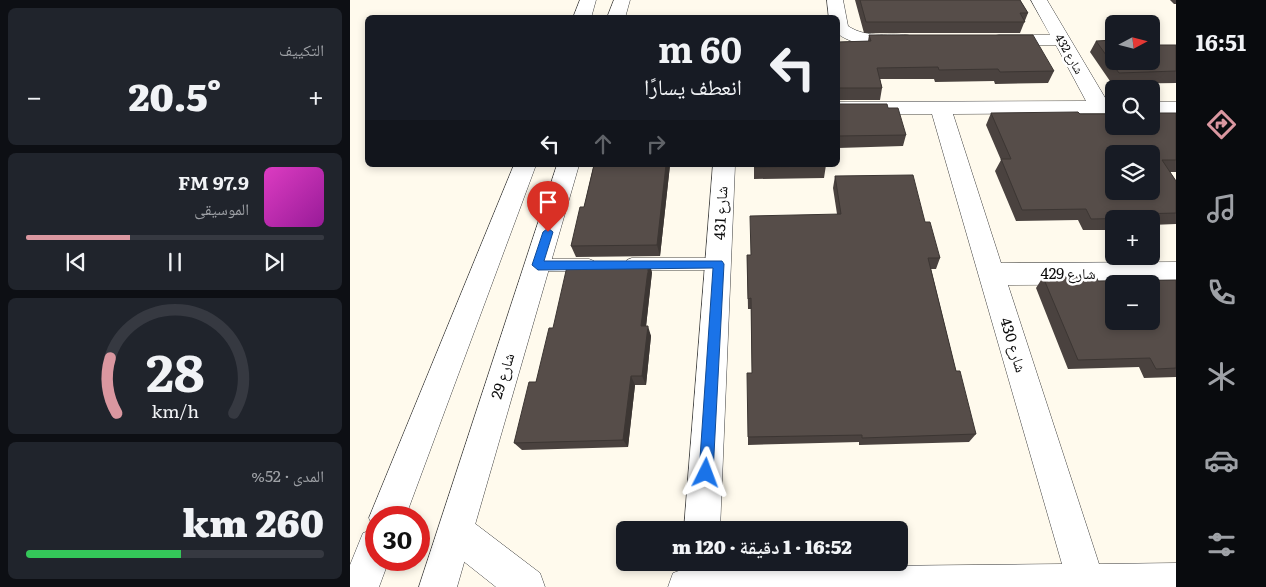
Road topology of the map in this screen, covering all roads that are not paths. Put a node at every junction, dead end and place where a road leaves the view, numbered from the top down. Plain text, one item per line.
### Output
1 (588, 0) edge
2 (622, 0) edge
3 (835, 0) edge
4 (1039, 0) edge
5 (583, 15) edge
6 (617, 15) edge
7 (838, 15) edge
8 (840, 28) edge
9 (923, 40) edge
10 (982, 40) edge
11 (1062, 40) junction
12 (1105, 104) edge
13 (940, 107) junction
14 (1105, 107) edge
15 (840, 108) edge
16 (1160, 108) edge
17 (1176, 108) edge
18 (524, 167) edge
19 (567, 167) edge
20 (724, 167) edge
21 (718, 264) junction
22 (538, 265) junction
23 (1176, 273) edge
24 (991, 274) junction
25 (392, 506) edge
26 (703, 521) edge
27 (456, 532) junction
28 (366, 571) edge
29 (695, 578) edge
30 (1176, 582) edge
31 (1086, 583) junction
32 (360, 587) edge
33 (438, 587) edge
34 (526, 587) edge

1 - 5 street
2 - 6 street
3 - 7 street
4 - 11 street, شارع 432
8 - 9 street
10 - 11 street
11 - 12 street, شارع 432
13 - 14 street
13 - 15 street
13 - 24 street, شارع 430
16 - 17 street
18 - 25 street
19 - 22 street, شارع 29
20 - 21 street, شارع 431
21 - 22 lane
21 - 26 street, شارع 431
22 - 27 street, شارع 29
23 - 24 street, شارع 429
24 - 31 street, شارع 430
27 - 33 street, شارع 29
27 - 34 street
28 - 32 street
29 - 31 street
30 - 31 street

